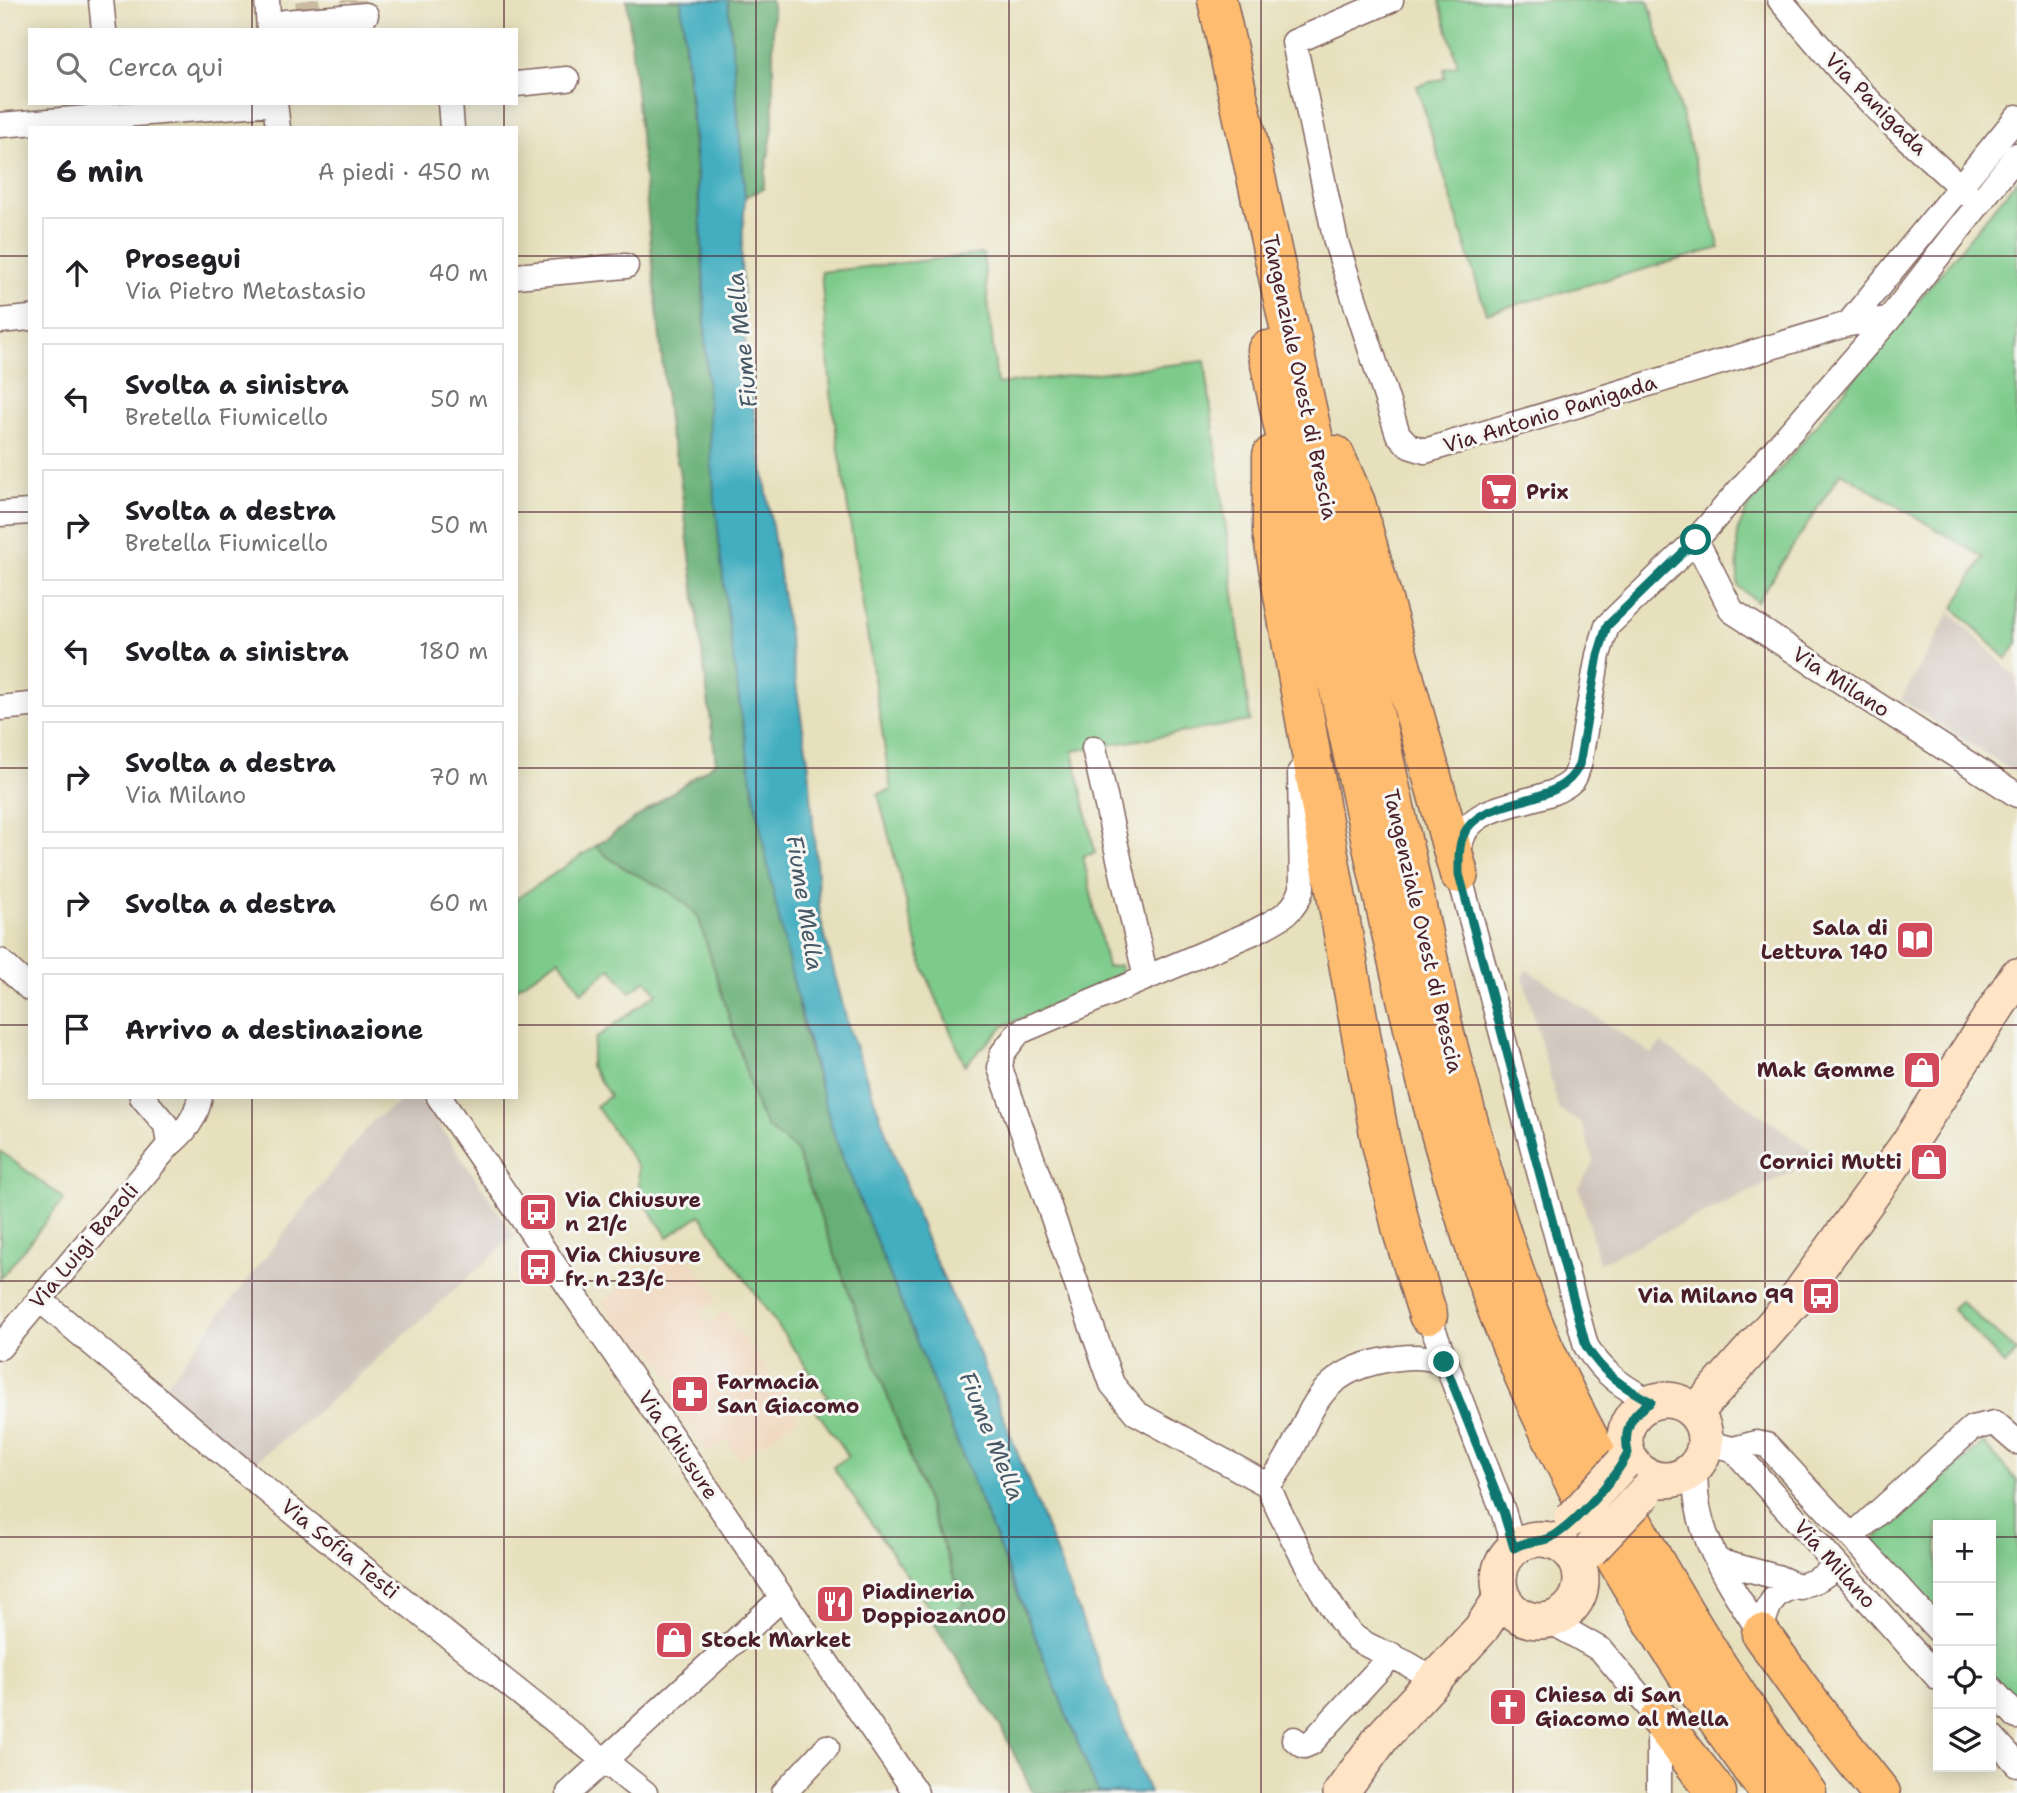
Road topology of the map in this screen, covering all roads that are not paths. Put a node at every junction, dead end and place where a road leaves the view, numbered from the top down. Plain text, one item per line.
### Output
1 (101, 0) edge
2 (267, 0) edge
3 (1193, 0) edge
4 (1217, 0) edge
5 (1391, 0) edge
6 (1790, 4) edge
7 (358, 11) dead end
8 (293, 20) edge
9 (104, 28) edge
10 (567, 79) dead end
11 (518, 84) edge
12 (249, 105) edge
13 (274, 105) edge
14 (450, 105) edge
15 (111, 116) edge
16 (2017, 117) edge
17 (0, 125) edge
18 (278, 126) edge
19 (452, 126) edge
20 (2017, 155) edge
21 (1969, 195) junction
22 (626, 266) dead end
23 (518, 276) edge
24 (28, 318) edge
25 (1889, 319) junction
26 (0, 321) edge
27 (1848, 324) junction
28 (1286, 376) junction
29 (28, 512) edge
30 (0, 514) edge
31 (1696, 540) junction
32 (1298, 688) junction
33 (28, 705) edge
34 (0, 708) edge
35 (1094, 748) dead end
36 (2017, 796) edge
37 (1459, 874) junction
38 (0, 961) edge
39 (2017, 976) edge
40 (1146, 978) junction
41 (28, 987) edge
42 (144, 1099) edge
43 (199, 1099) edge
44 (440, 1099) edge
45 (169, 1145) junction
46 (39, 1299) junction
47 (1428, 1315) junction
48 (0, 1348) edge
49 (1409, 1355) junction
50 (1444, 1362) junction
51 (1651, 1402) junction
52 (2017, 1442) edge
53 (1707, 1443) junction
54 (1625, 1458) junction
55 (1268, 1485) junction
56 (1653, 1486) junction
57 (1560, 1529) junction
58 (1850, 1533) junction
59 (1514, 1548) junction
60 (1871, 1557) junction
61 (1585, 1558) junction
62 (1717, 1561) junction
63 (1835, 1565) junction
64 (1800, 1587) junction
65 (1502, 1597) junction
66 (782, 1598) junction
67 (1542, 1621) junction
68 (1933, 1625) edge
69 (1761, 1634) junction
70 (1392, 1655) junction
71 (1933, 1673) edge
72 (1431, 1681) junction
73 (1996, 1694) edge
74 (2017, 1717) edge
75 (1659, 1719) junction
76 (1294, 1739) dead end
77 (1996, 1741) edge
78 (827, 1747) dead end
79 (605, 1760) junction
80 (2017, 1764) edge
81 (569, 1793) edge
82 (645, 1793) edge
83 (784, 1793) edge
84 (916, 1793) edge
85 (1341, 1793) edge
86 (1361, 1793) edge
87 (1659, 1793) edge
88 (1717, 1793) edge
89 (1770, 1793) edge
90 (1807, 1793) edge
91 (1881, 1793) edge

1 - 9 street
2 - 8 street
3 - 28 highway, Tangenziale Ovest di Brescia
4 - 28 highway, Tangenziale Ovest di Brescia
5 - 27 street, Via Antonio Panigada
6 - 21 street, Via Panigada
7 - 8 street
10 - 11 street
12 - 15 street
13 - 18 street
14 - 19 street
15 - 17 street
16 - 21 street
20 - 21 street
21 - 25 street
21 - 27 street
22 - 23 street
24 - 26 street
25 - 27 street, Via Antonio Panigada
25 - 31 street
28 - 32 highway
28 - 37 highway
28 - 89 highway, Tangenziale Ovest di Brescia
28 - 90 highway, Tangenziale Ovest di Brescia
29 - 30 street
31 - 36 street, Via Milano
31 - 37 street
32 - 40 street
32 - 47 highway
33 - 34 street
35 - 40 street
37 - 51 street
38 - 41 street
39 - 53 main road, Via Milano
40 - 55 street
42 - 45 street
43 - 45 street, Via Luigi Bazoli
44 - 66 street, Via Chiusure
45 - 46 street, Via Luigi Bazoli
46 - 48 street, Via Luigi Bazoli
46 - 79 street, Via Sofia Testi
47 - 49 street
47 - 50 street
49 - 50 street
49 - 55 street
50 - 59 street
51 - 53 main road, Via Milano
51 - 54 main road
52 - 58 street
53 - 56 main road, Via Milano
53 - 58 street, Via Milano
53 - 62 street
53 - 63 street, Via Milano
54 - 56 main road
54 - 57 main road, bridge
55 - 70 street
56 - 61 main road, Via Milano, bridge
57 - 59 main road
57 - 61 main road
58 - 60 street, Via Milano
58 - 63 street
59 - 65 main road
60 - 63 street
60 - 68 street, Via Milano
61 - 67 main road
62 - 64 street
62 - 69 street
63 - 64 street
63 - 71 street, Via Milano
64 - 69 street
65 - 67 main road
65 - 72 main road
66 - 79 street
66 - 84 street, Via Chiusure
67 - 75 street
67 - 86 main road
69 - 91 highway
70 - 72 street
70 - 76 street
72 - 85 main road
73 - 74 street
75 - 87 street
75 - 88 highway
77 - 80 street
78 - 83 street
79 - 81 street
79 - 82 street, Via Sofia Testi

